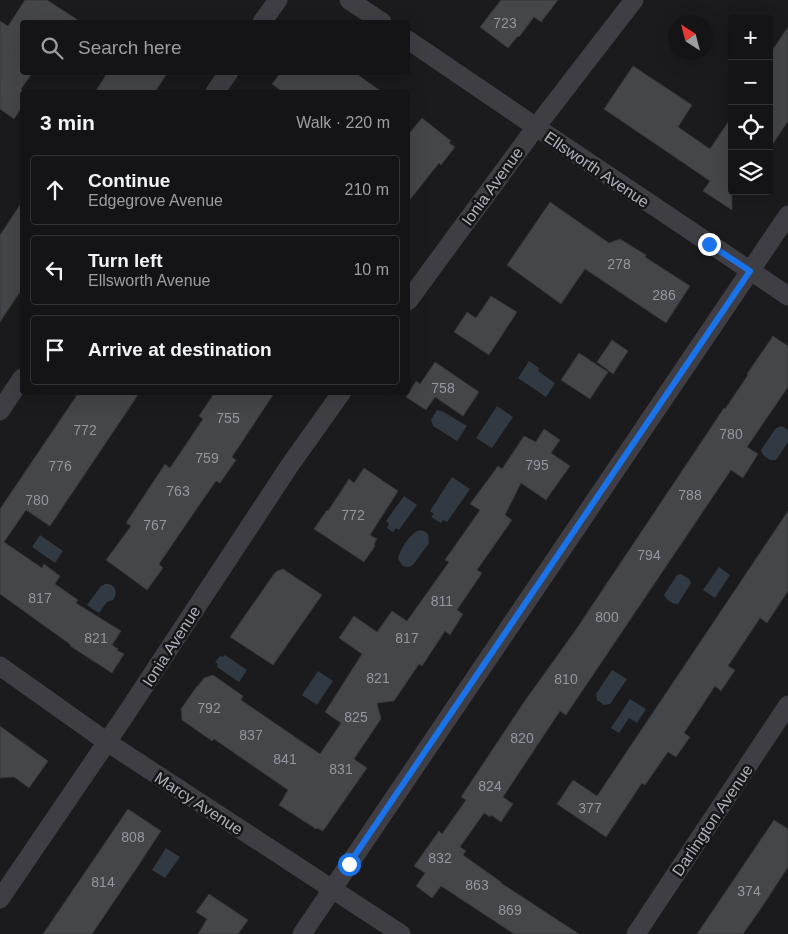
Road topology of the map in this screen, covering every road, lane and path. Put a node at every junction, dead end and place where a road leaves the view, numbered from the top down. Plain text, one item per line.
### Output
1 (278, 0) edge
2 (349, 0) edge
3 (634, 0) edge
4 (263, 20) edge
5 (379, 20) edge
6 (410, 41) edge
7 (227, 75) edge
8 (216, 90) edge
9 (536, 127) junction
10 (788, 215) edge
11 (750, 271) junction
12 (788, 296) edge
13 (410, 298) edge
14 (20, 381) edge
15 (340, 395) edge
16 (0, 411) edge
17 (0, 666) edge
18 (788, 705) edge
19 (107, 742) junction
20 (332, 890) junction
21 (0, 900) edge
22 (302, 934) edge
23 (401, 934) edge
24 (636, 934) edge

1 - 4 street
2 - 5 street
3 - 9 street, Ionia Avenue
6 - 9 street, Ellsworth Avenue
7 - 8 street
9 - 11 street, Ellsworth Avenue
9 - 13 street, Ionia Avenue
10 - 11 street
11 - 12 street, Ellsworth Avenue
11 - 20 street
14 - 16 street
15 - 19 street, Ionia Avenue
17 - 19 street, Marcy Avenue
18 - 24 street, Darlington Avenue
19 - 20 street, Marcy Avenue
19 - 21 street, Ionia Avenue
20 - 22 street
20 - 23 street, Marcy Avenue

